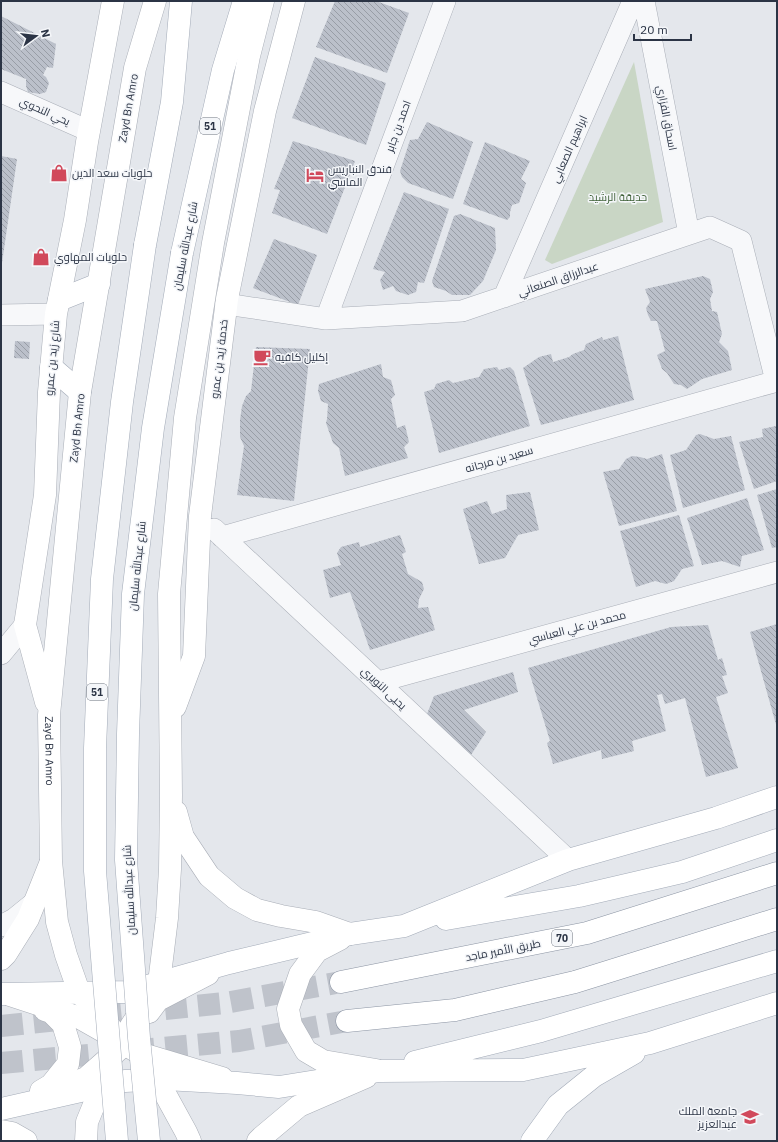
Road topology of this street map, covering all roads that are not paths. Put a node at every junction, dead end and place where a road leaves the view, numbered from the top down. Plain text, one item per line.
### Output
1 (114, 1) edge
2 (155, 1) edge
3 (181, 1) edge
4 (244, 1) edge
5 (263, 1) edge
6 (294, 1) edge
7 (444, 1) edge
8 (633, 1) edge
9 (644, 1) edge
10 (1, 92) edge
11 (89, 131) junction
12 (690, 234) junction
13 (99, 284) junction
14 (504, 297) junction
15 (226, 304) junction
16 (58, 307) junction
17 (1, 315) edge
18 (326, 319) junction
19 (51, 367) junction
20 (776, 381) edge
21 (80, 392) junction
22 (200, 516) junction
23 (222, 537) junction
24 (777, 572) edge
25 (25, 625) junction
26 (1, 654) edge
27 (378, 682) junction
28 (49, 715) junction
29 (170, 720) junction
30 (171, 796) junction
31 (777, 797) edge
32 (777, 840) edge
33 (568, 860) junction
34 (51, 861) junction
35 (777, 873) edge
36 (35, 902) junction
37 (777, 919) edge
38 (1, 926) edge
39 (404, 926) junction
40 (350, 934) junction
41 (1, 959) edge
42 (777, 962) edge
43 (229, 963) junction
44 (341, 982) tunnel mouth
45 (159, 983) junction
46 (79, 992) junction
47 (4, 994) edge
48 (777, 1004) edge
49 (347, 1021) tunnel mouth
50 (650, 1043) junction
51 (125, 1044) junction
52 (379, 1071) junction
53 (157, 1079) junction
54 (237, 1083) junction
55 (103, 1086) junction
56 (10, 1107) edge
57 (1, 1131) edge
58 (26, 1141) edge
59 (86, 1141) edge
60 (117, 1141) edge
61 (149, 1141) edge
62 (190, 1141) edge
63 (258, 1141) edge
64 (532, 1141) edge

1 - 11 main road, شارع زيد بن عمرو
2 - 13 main road, Zayd Bn Amro
3 - 60 main road, 51, bridge
4 - 61 main road, شارع عبدالله سليمان / 51, bridge
5 - 29 main road
6 - 15 main road, خدمة زيد بن عمرو
7 - 18 street, احمد بن جابر
8 - 14 street, ابراهيم الصعابي
9 - 12 street, اسحاق الفزاري
10 - 11 street, يحي النحوي
11 - 16 main road, شارع زيد بن عمرو
12 - 14 street, عبدالرزاق الصنعاني
12 - 20 street, عبدالرزاق الصنعاني
13 - 16 main road
13 - 21 main road, Zayd Bn Amro
14 - 18 street, عبدالرزاق الصنعاني
15 - 18 street, عبدالرزاق الصنعاني
15 - 22 main road, خدمة زيد بن عمرو
16 - 17 street
16 - 19 main road, شارع زيد بن عمرو
19 - 21 main road
19 - 25 main road, شارع زيد بن عمرو
20 - 23 street, سعيد بن مرجانه
21 - 28 main road, Zayd Bn Amro
22 - 23 street, يحيى النويري
22 - 29 main road, خدمة زيد بن عمرو
23 - 27 street, يحيى النويري
24 - 27 street, محمد بن علي العباسي
25 - 26 street
25 - 28 main road, شارع زيد بن عمرو
27 - 33 street, يحيى النويري
28 - 34 main road, Zayd Bn Amro
29 - 30 main road
30 - 40 main road
30 - 45 main road
31 - 33 main road
32 - 39 main road
33 - 39 main road
34 - 36 main road
34 - 46 main road, Zayd Bn Amro
35 - 44 main road, طريق الأمير ماجد / 70
36 - 38 street
36 - 41 main road
37 - 49 main road
39 - 40 main road
40 - 43 main road
40 - 52 main road
42 - 52 main road
43 - 45 main road
43 - 51 main road
45 - 46 main road
45 - 51 main road
46 - 47 main road
46 - 51 main road
47 - 51 main road
47 - 56 main road
48 - 50 main road
50 - 52 main road
50 - 64 main road
51 - 53 main road
51 - 54 main road
51 - 55 main road
51 - 56 main road
52 - 54 main road
52 - 63 main road
53 - 54 main road
53 - 55 main road
53 - 62 main road
55 - 56 main road
55 - 59 main road
57 - 58 main road

